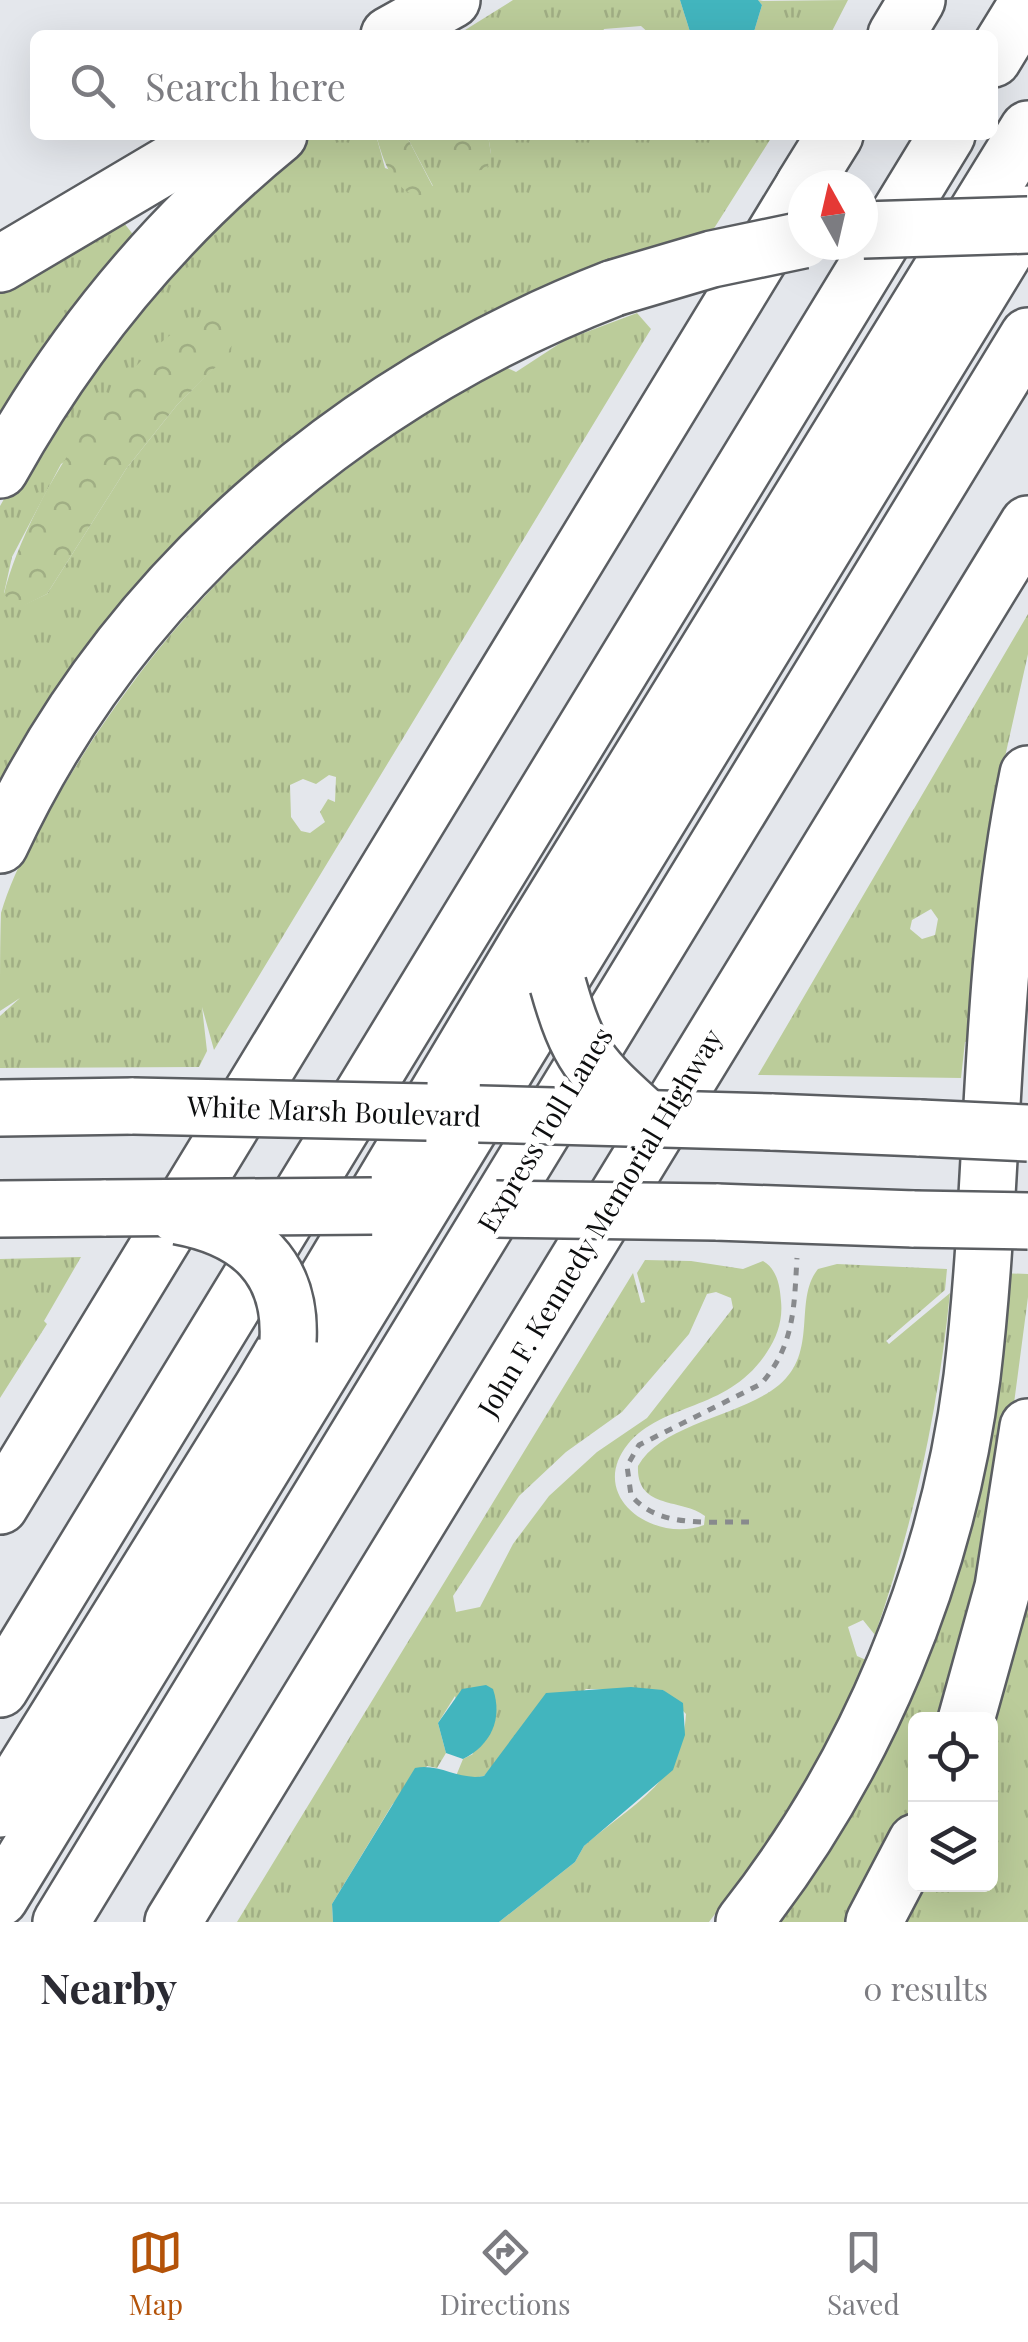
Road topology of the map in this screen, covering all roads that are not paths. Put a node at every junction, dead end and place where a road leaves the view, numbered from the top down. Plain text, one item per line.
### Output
1 (452, 0) edge
2 (479, 0) edge
3 (917, 0) edge
4 (1028, 2) edge
5 (398, 30) edge
6 (434, 30) edge
7 (899, 30) edge
8 (998, 50) edge
9 (1028, 129) edge
10 (210, 140) edge
11 (273, 140) edge
12 (832, 140) edge
13 (944, 140) edge
14 (814, 170) edge
15 (788, 212) edge
16 (1028, 214) edge
17 (1028, 225) edge
18 (878, 230) edge
19 (788, 243) edge
20 (0, 264) edge
21 (1028, 336) edge
22 (0, 470) edge
23 (1028, 524) edge
24 (1028, 774) edge
25 (0, 845) edge
26 (558, 984) junction
27 (0, 1108) edge
28 (454, 1113) junction
29 (644, 1116) junction
30 (1028, 1134) edge
31 (398, 1206) junction
32 (88, 1208) junction
33 (0, 1209) edge
34 (1028, 1222) edge
35 (288, 1341) junction
36 (287, 1389) junction
37 (1028, 1428) edge
38 (0, 1506) edge
39 (0, 1689) edge
40 (968, 1712) edge
41 (0, 1808) edge
42 (908, 1857) edge
43 (0, 1898) edge
44 (61, 1922) edge
45 (173, 1922) edge
46 (744, 1922) edge
47 (874, 1922) edge

1 - 5 highway
2 - 6 highway
3 - 7 highway
4 - 8 highway
9 - 28 highway
10 - 20 highway
11 - 22 highway
12 - 14 highway
13 - 39 highway
15 - 38 highway
16 - 26 highway
17 - 18 highway, bridge
19 - 25 highway, bridge
21 - 44 highway, Express Toll Lanes
23 - 45 highway, John F. Kennedy Memorial Highway
24 - 46 highway
26 - 28 highway
26 - 29 highway, bridge
27 - 28 highway, White Marsh Boulevard, bridge
28 - 29 highway, White Marsh Boulevard, bridge
28 - 31 highway
29 - 30 highway, White Marsh Boulevard, bridge
31 - 32 highway, bridge
31 - 34 highway, bridge
31 - 35 highway
31 - 36 highway
32 - 33 highway
32 - 35 highway, bridge
35 - 36 highway
36 - 41 highway
36 - 43 highway
37 - 40 highway
42 - 47 highway

